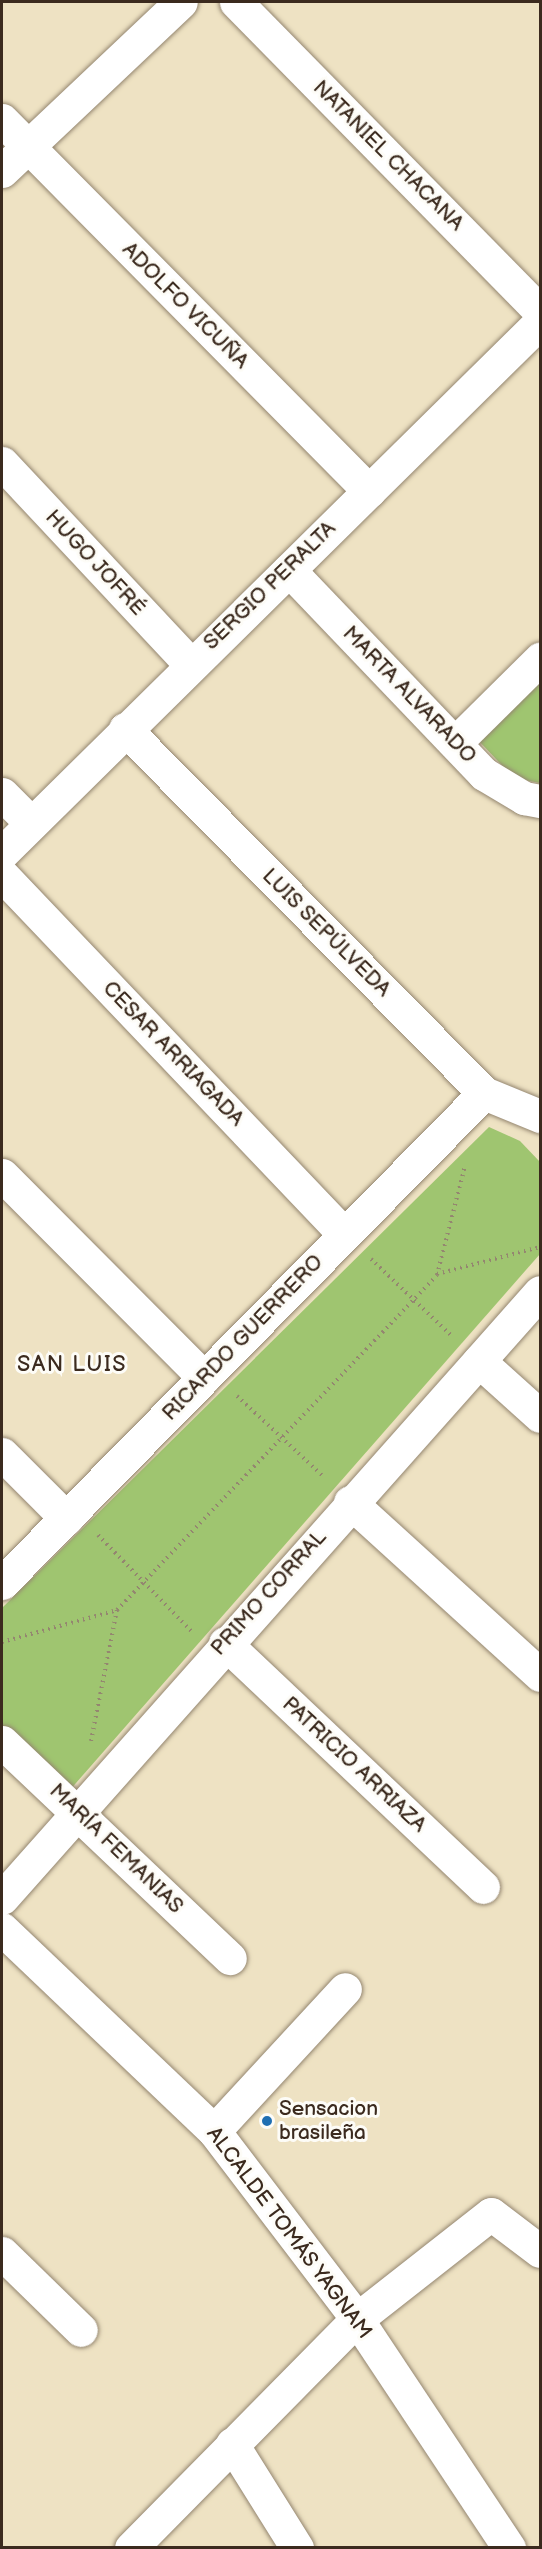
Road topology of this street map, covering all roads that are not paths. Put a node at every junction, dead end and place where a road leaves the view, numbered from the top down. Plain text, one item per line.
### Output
1 (181, 2) edge
2 (236, 2) edge
3 (2, 120) edge
4 (27, 147) junction
5 (2, 171) edge
6 (540, 311) edge
7 (540, 322) edge
8 (2, 463) edge
9 (369, 491) junction
10 (289, 570) junction
11 (540, 659) edge
12 (189, 663) junction
13 (125, 729) junction
14 (455, 743) junction
15 (2, 794) edge
16 (540, 801) edge
17 (31, 824) junction
18 (2, 853) edge
19 (2, 874) edge
20 (484, 1093) junction
21 (540, 1116) edge
22 (2, 1175) edge
23 (344, 1234) junction
24 (540, 1292) edge
25 (479, 1361) junction
26 (207, 1374) junction
27 (540, 1416) edge
28 (2, 1454) edge
29 (350, 1502) junction
30 (69, 1514) junction
31 (2, 1583) edge
32 (220, 1649) junction
33 (540, 1675) edge
34 (2, 1742) edge
35 (77, 1812) junction
36 (483, 1887) dead end
37 (2, 1898) edge
38 (2, 1929) edge
39 (230, 1958) dead end
40 (345, 1989) dead end
41 (214, 2131) junction
42 (540, 2251) edge
43 (2, 2253) edge
44 (357, 2319) junction
45 (81, 2330) dead end
46 (232, 2445) junction
47 (131, 2547) edge
48 (297, 2547) edge
49 (509, 2547) edge

1 - 4 street
2 - 6 street, NATANIEL CHACANA
3 - 4 street, ADOLFO VICUÑA
4 - 5 street
4 - 9 street, ADOLFO VICUÑA
7 - 9 street, SERGIO PERALTA
8 - 12 street, HUGO JOFRÉ
9 - 10 street, SERGIO PERALTA
10 - 12 street, SERGIO PERALTA
10 - 14 street, MARTA ALVARADO
11 - 14 street
12 - 13 street, SERGIO PERALTA
13 - 17 street, SERGIO PERALTA
13 - 20 street, LUIS SEPÚLVEDA
14 - 16 street, MARTA ALVARADO
15 - 17 street
17 - 18 street, SERGIO PERALTA
19 - 23 street, CESAR ARRIAGADA
20 - 21 street, LUIS SEPÚLVEDA
20 - 23 street, RICARDO GUERRERO
22 - 26 street
23 - 26 street, RICARDO GUERRERO
24 - 25 street, PRIMO CORRAL
25 - 27 street
25 - 29 street, PRIMO CORRAL
26 - 30 street, RICARDO GUERRERO
28 - 30 street
29 - 32 street, PRIMO CORRAL
29 - 33 street
30 - 31 street, RICARDO GUERRERO
32 - 35 street, PRIMO CORRAL
32 - 36 street, PATRICIO ARRIAZA
34 - 35 street, MARÍA FEMANIAS
35 - 37 street, PRIMO CORRAL
35 - 39 street, MARÍA FEMANIAS
38 - 41 street, ALCALDE TOMÁS YAGNAM
40 - 41 street
41 - 44 street, ALCALDE TOMÁS YAGNAM
42 - 44 street
43 - 45 street
44 - 46 street
44 - 49 street, ALCALDE TOMÁS YAGNAM
46 - 47 street
46 - 48 street

